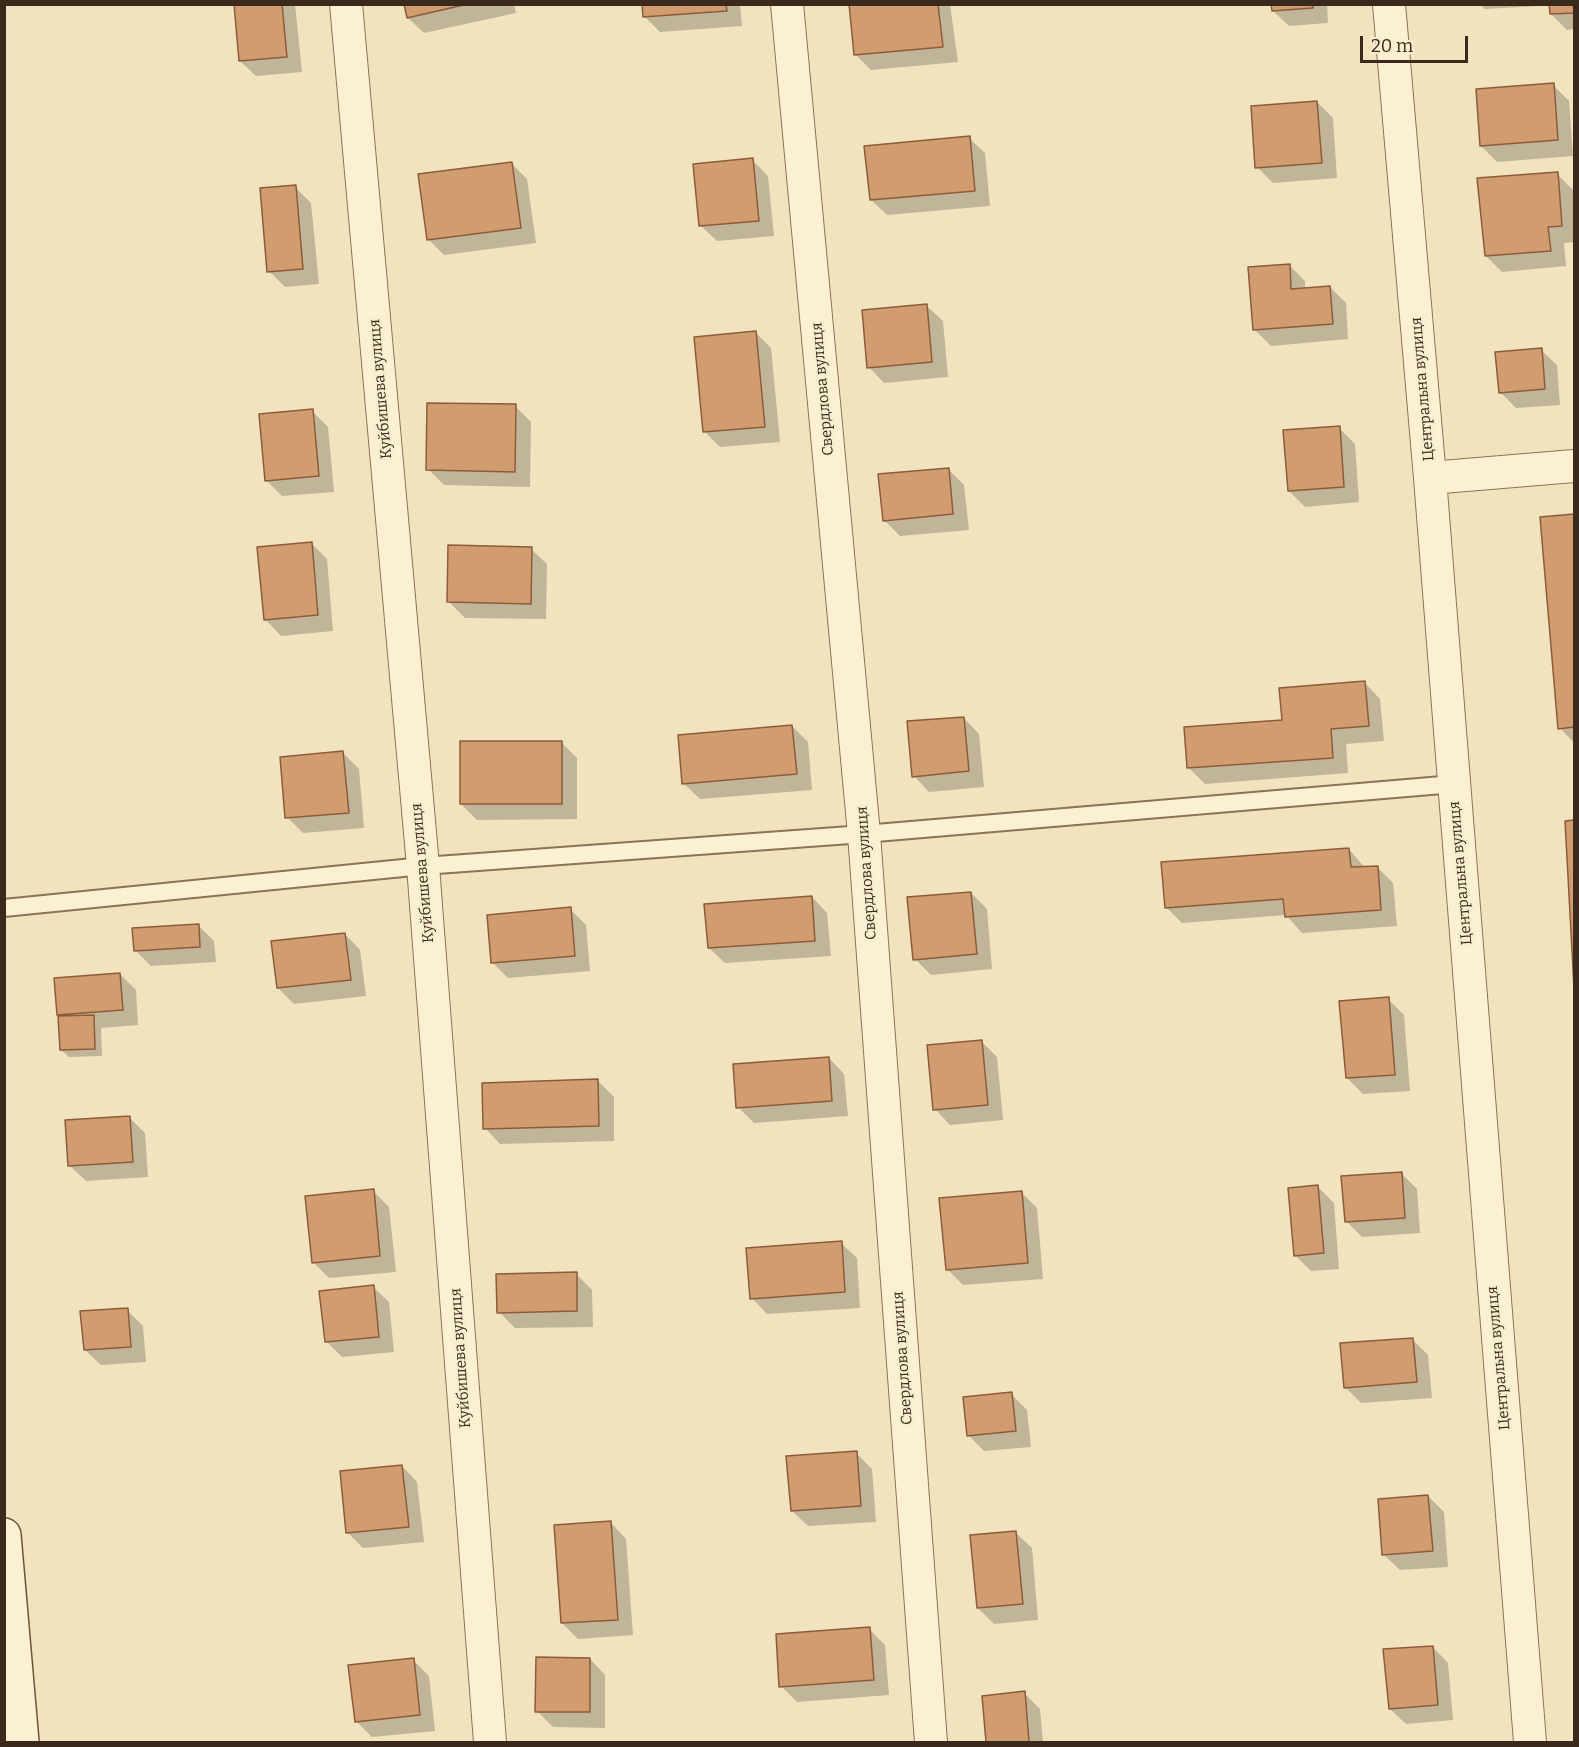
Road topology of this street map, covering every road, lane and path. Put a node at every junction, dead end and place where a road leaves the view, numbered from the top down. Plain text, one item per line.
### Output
1 (346, 4) edge
2 (787, 4) edge
3 (1389, 4) edge
4 (1575, 466) edge
5 (1430, 478) junction
6 (1454, 784) junction
7 (864, 834) junction
8 (423, 866) junction
9 (4, 908) edge
10 (4, 1535) edge
11 (22, 1743) edge
12 (490, 1743) edge
13 (931, 1743) edge
14 (1530, 1743) edge

1 - 8 street, Куйбишева вулиця
2 - 7 street, Свердлова вулиця
3 - 5 street, Центральна вулиця
4 - 5 street
5 - 6 street, Центральна вулиця
6 - 7 lane
6 - 14 street, Центральна вулиця
7 - 8 lane
7 - 13 street, Свердлова вулиця
8 - 9 lane
8 - 12 street, Куйбишева вулиця
10 - 11 main road

